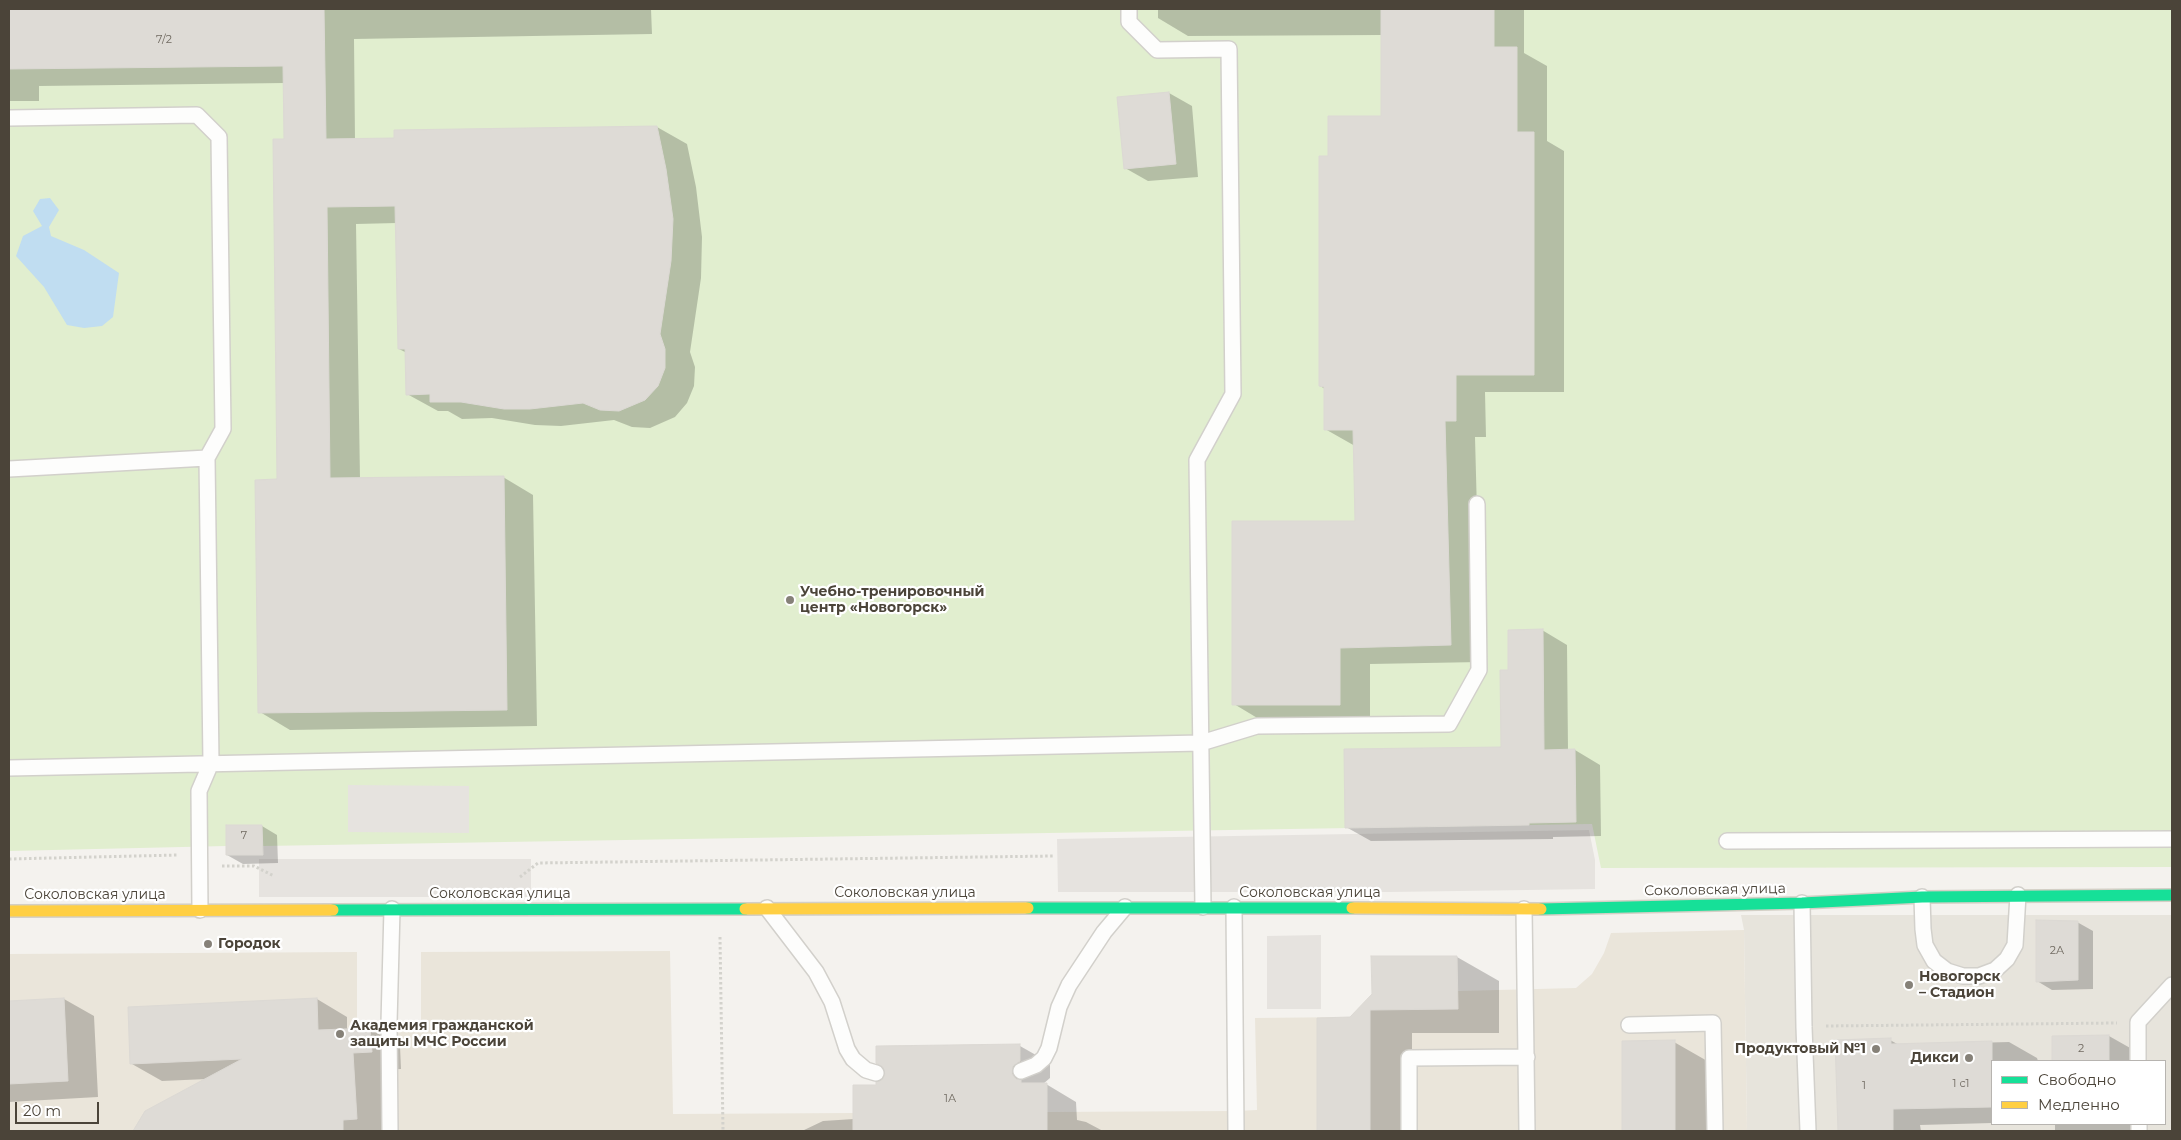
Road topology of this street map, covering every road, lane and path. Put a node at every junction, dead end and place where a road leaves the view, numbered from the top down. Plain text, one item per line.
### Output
1 (1129, 9) edge
2 (9, 118) edge
3 (207, 458) junction
4 (9, 469) edge
5 (1477, 504) dead end
6 (1201, 743) junction
7 (211, 763) junction
8 (9, 768) edge
9 (2172, 840) edge
10 (1727, 841) dead end
11 (201, 855) junction
12 (1053, 856) dead end
13 (9, 859) edge
14 (274, 876) dead end
15 (520, 877) dead end
16 (2018, 895) junction
17 (2172, 895) edge
18 (1922, 897) junction
19 (1802, 903) junction
20 (1125, 907) junction
21 (1203, 907) junction
22 (1234, 907) junction
23 (768, 908) junction
24 (392, 909) junction
25 (1524, 909) junction
26 (200, 910) junction
27 (9, 911) edge
28 (720, 928) dead end
29 (2172, 985) edge
30 (2138, 1022) junction
31 (1629, 1025) dead end
32 (1804, 1027) junction
33 (1527, 1057) junction
34 (2138, 1060) edge
35 (1020, 1071) dead end
36 (876, 1073) dead end
37 (390, 1131) edge
38 (723, 1131) edge
39 (1236, 1131) edge
40 (1409, 1131) edge
41 (1528, 1131) edge
42 (1714, 1131) edge
43 (1808, 1131) edge

1 - 6 lane
2 - 3 lane
3 - 4 lane
3 - 7 lane
5 - 6 lane
6 - 7 lane
6 - 21 lane
7 - 8 lane
7 - 11 lane
9 - 10 lane
11 - 13 path
11 - 14 path
11 - 26 lane
12 - 15 path
16 - 17 street, Соколовская улица
16 - 18 street, Соколовская улица
16 - 18 lane
18 - 19 street, Соколовская улица
19 - 25 street, Соколовская улица
19 - 32 lane
20 - 21 street, Соколовская улица
20 - 23 street, Соколовская улица
20 - 35 lane
21 - 22 street, Соколовская улица
22 - 25 street, Соколовская улица
22 - 39 lane
23 - 24 street, Соколовская улица
23 - 36 lane
24 - 26 street, Соколовская улица
24 - 37 lane
25 - 33 lane
26 - 27 street, Соколовская улица
28 - 38 path
29 - 30 lane
30 - 32 path
30 - 34 lane
31 - 42 lane
32 - 43 lane
33 - 40 lane
33 - 41 lane

